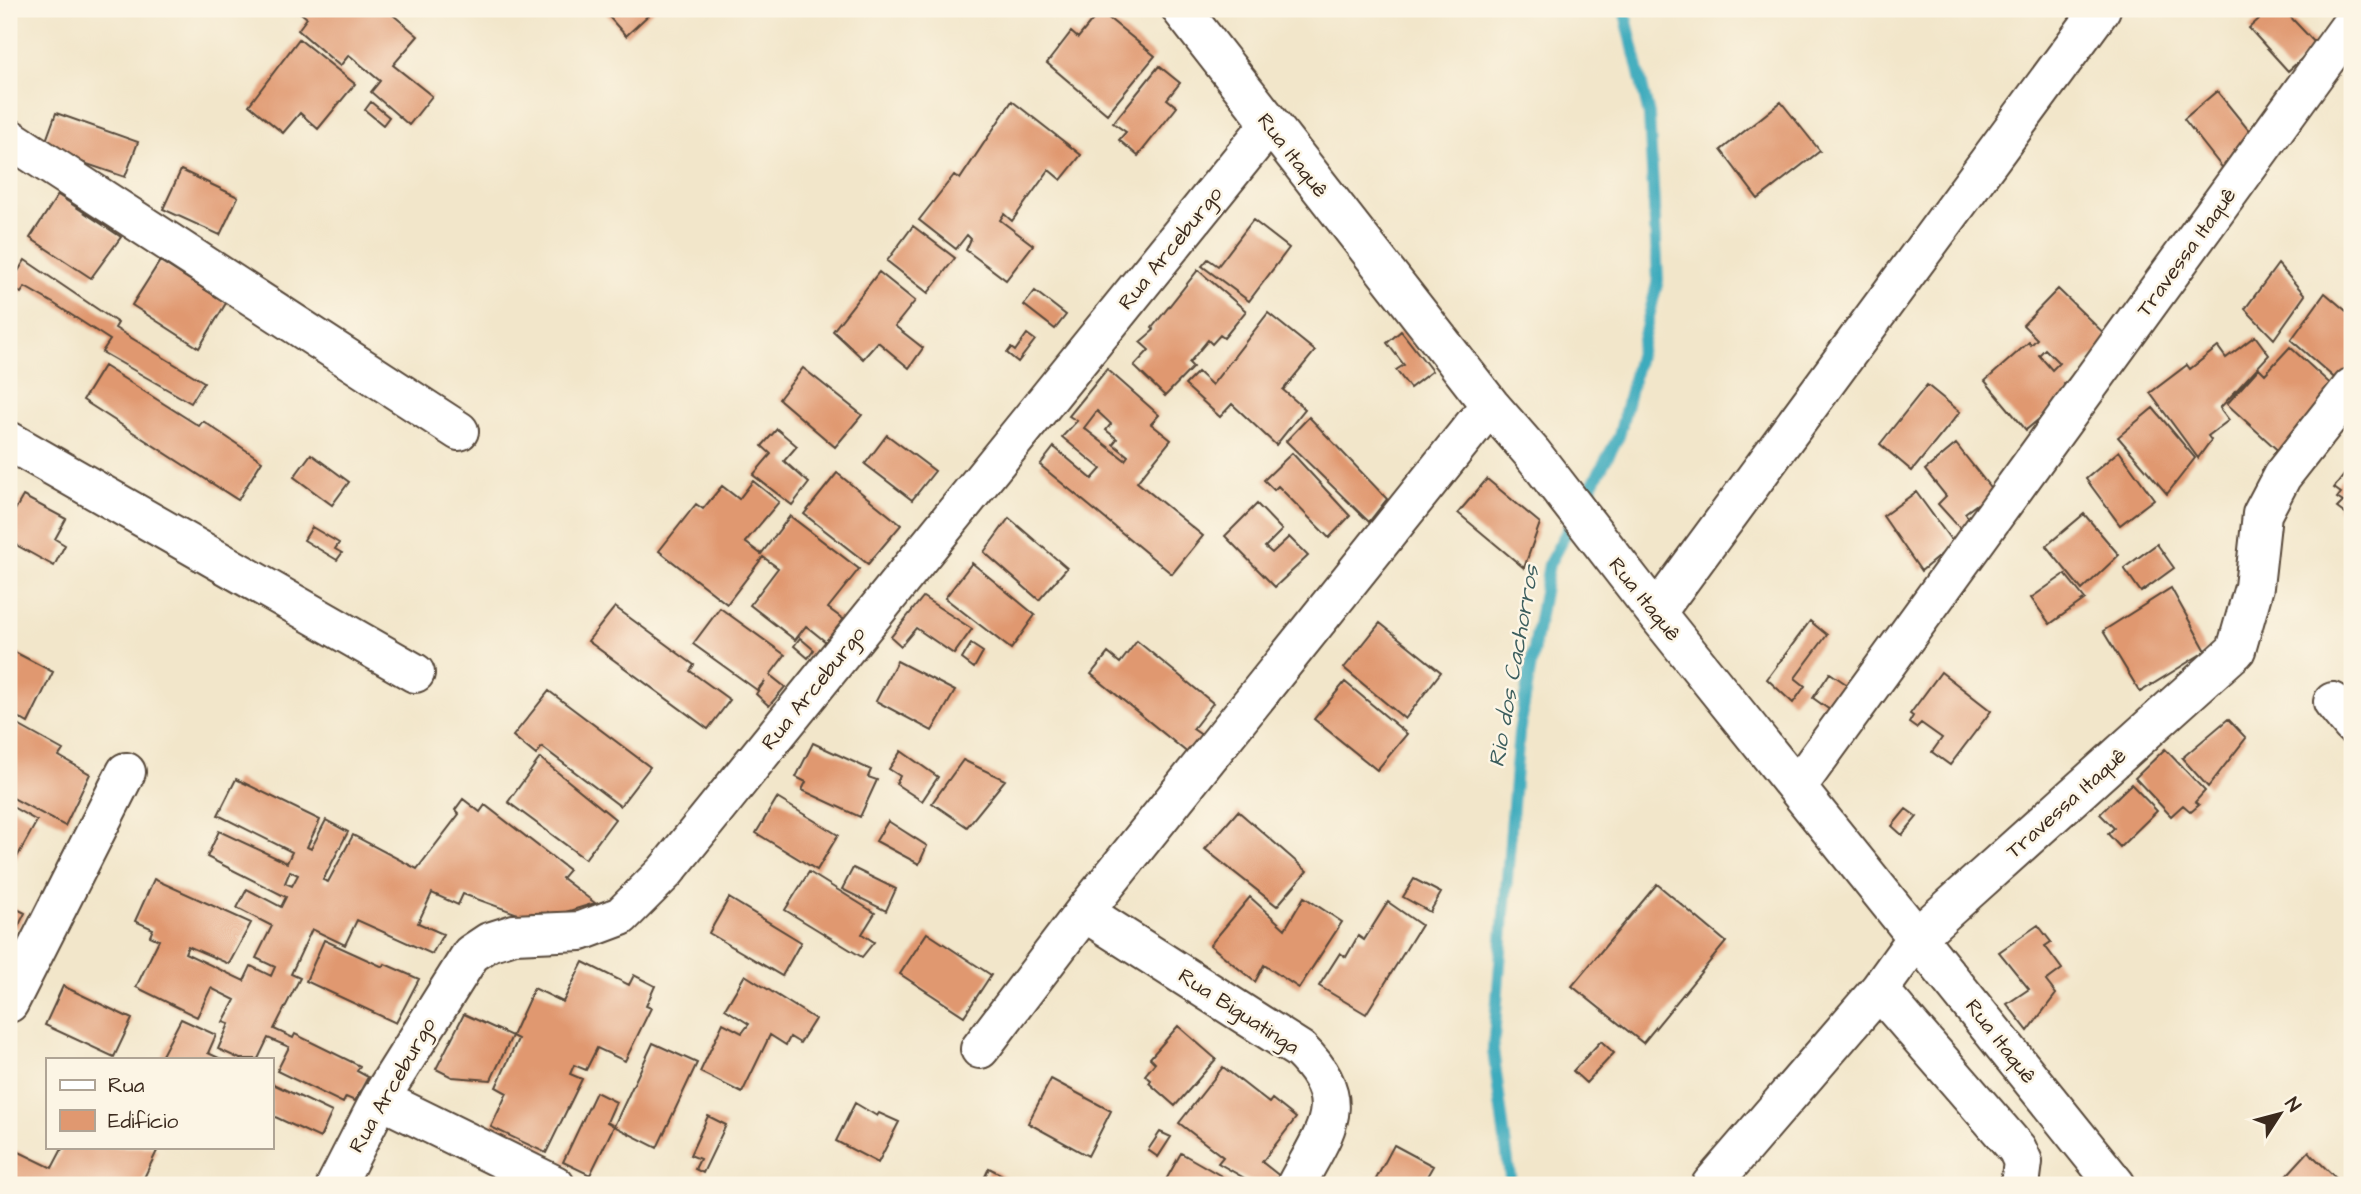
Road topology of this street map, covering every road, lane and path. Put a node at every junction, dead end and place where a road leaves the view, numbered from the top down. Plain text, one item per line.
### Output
1 (1181, 9) edge
2 (2101, 9) edge
3 (2352, 23) edge
4 (1269, 125) junction
5 (9, 138) edge
6 (2352, 387) edge
7 (1490, 405) junction
8 (459, 430) dead end
9 (9, 441) edge
10 (1656, 613) junction
11 (415, 673) dead end
12 (126, 772) dead end
13 (1797, 787) junction
14 (1084, 912) junction
15 (1918, 936) junction
16 (1879, 990) junction
17 (9, 1003) edge
18 (980, 1049) dead end
19 (380, 1099) junction
20 (336, 1185) edge
21 (555, 1185) edge
22 (1296, 1185) edge
23 (1711, 1185) edge
24 (2020, 1185) edge
25 (2116, 1185) edge

1 - 4 street, Rua Itaquê
2 - 10 street
3 - 13 street, Travessa Itaquê
4 - 7 street, Rua Itaquê
4 - 19 street, Rua Arceburgo
5 - 8 street
6 - 15 street, Travessa Itaquê
7 - 10 street, Rua Itaquê
7 - 14 street
9 - 11 street
10 - 13 street, Rua Itaquê
12 - 17 street
13 - 15 street, Rua Itaquê
14 - 18 street
14 - 22 street, Rua Biguatinga
15 - 16 street, Travessa Itaquê
15 - 25 street, Rua Itaquê
16 - 23 street, Travessa Itaquê
16 - 24 street
19 - 20 street, Rua Arceburgo
19 - 21 street

